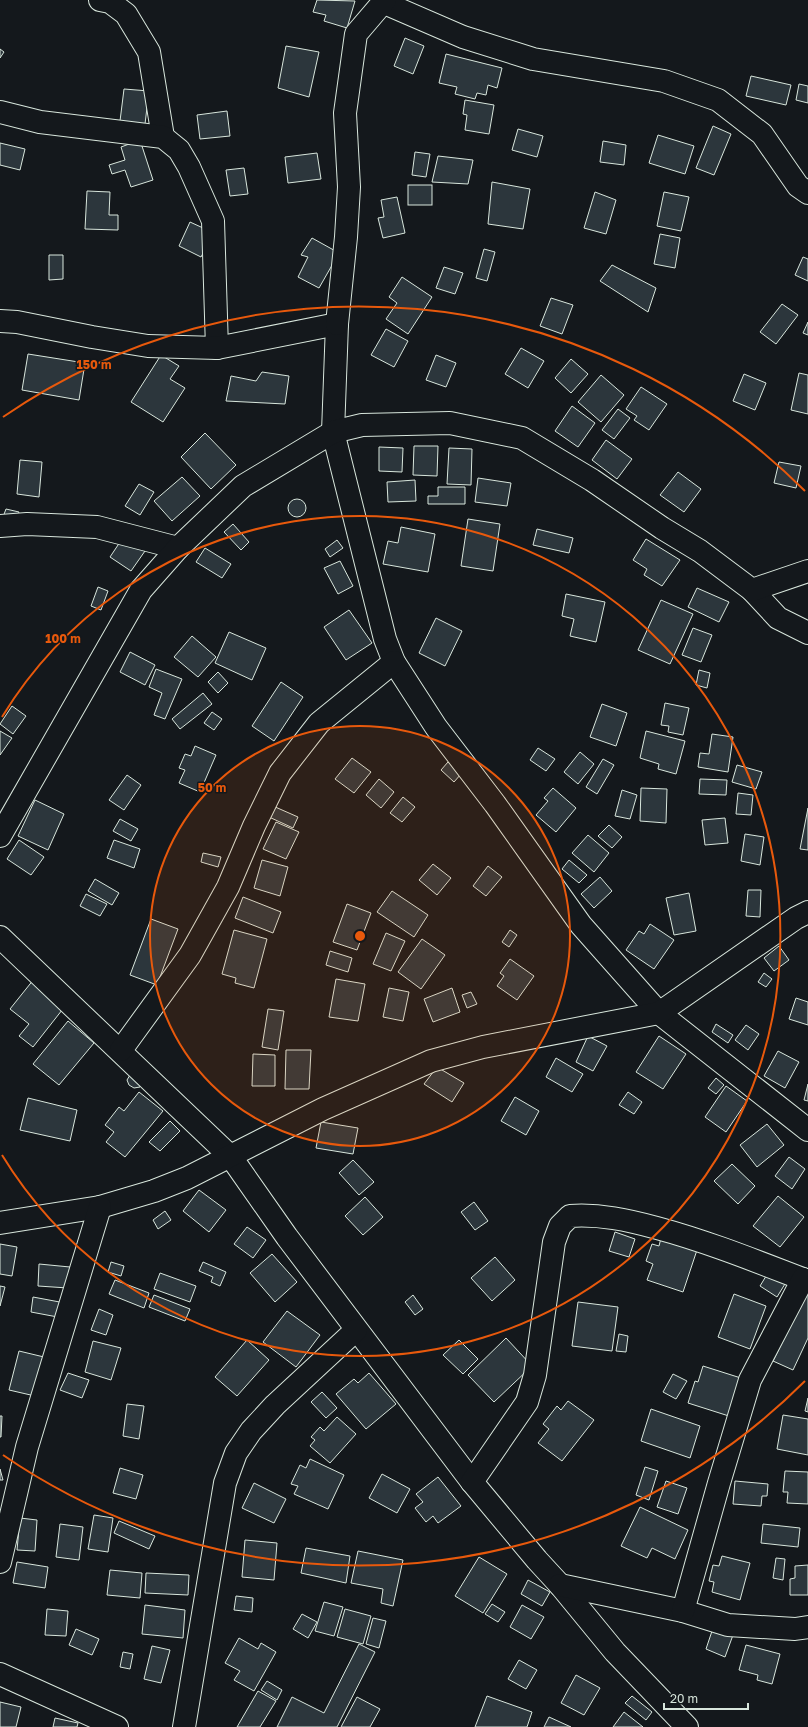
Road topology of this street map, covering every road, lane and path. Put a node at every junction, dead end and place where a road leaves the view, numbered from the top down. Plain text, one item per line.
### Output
1 (100, 0) edge
2 (384, 1) edge
3 (0, 112) edge
4 (162, 137) junction
5 (808, 193) edge
6 (0, 321) edge
7 (337, 324) junction
8 (217, 348) junction
9 (333, 432) junction
10 (0, 526) edge
11 (178, 548) junction
12 (808, 571) edge
13 (752, 590) junction
14 (808, 633) edge
15 (394, 662) junction
16 (0, 836) edge
17 (808, 912) edge
18 (0, 937) edge
19 (659, 1013) junction
20 (121, 1050) junction
21 (808, 1130) edge
22 (232, 1157) junction
23 (100, 1207) junction
24 (0, 1223) edge
25 (805, 1280) edge
26 (356, 1330) junction
27 (472, 1482) junction
28 (0, 1562) edge
29 (560, 1585) junction
30 (683, 1611) junction
31 (808, 1627) edge
32 (0, 1674) edge
33 (117, 1727) edge
34 (184, 1727) edge
35 (687, 1727) edge

1 - 4 street
2 - 5 street
2 - 7 street
3 - 4 street
4 - 8 street
6 - 8 street
7 - 8 street
7 - 9 street
9 - 11 street
9 - 13 street
9 - 15 street
10 - 11 street
11 - 16 street
12 - 13 street
13 - 14 street
15 - 19 street
15 - 20 street
17 - 19 street
18 - 20 street
19 - 21 street
19 - 22 street
20 - 22 street
22 - 23 street
22 - 26 street
23 - 24 street
23 - 28 street
25 - 27 street
25 - 30 street
26 - 27 street
26 - 34 street
27 - 29 street
29 - 30 street
29 - 35 street
30 - 31 street
32 - 33 street

